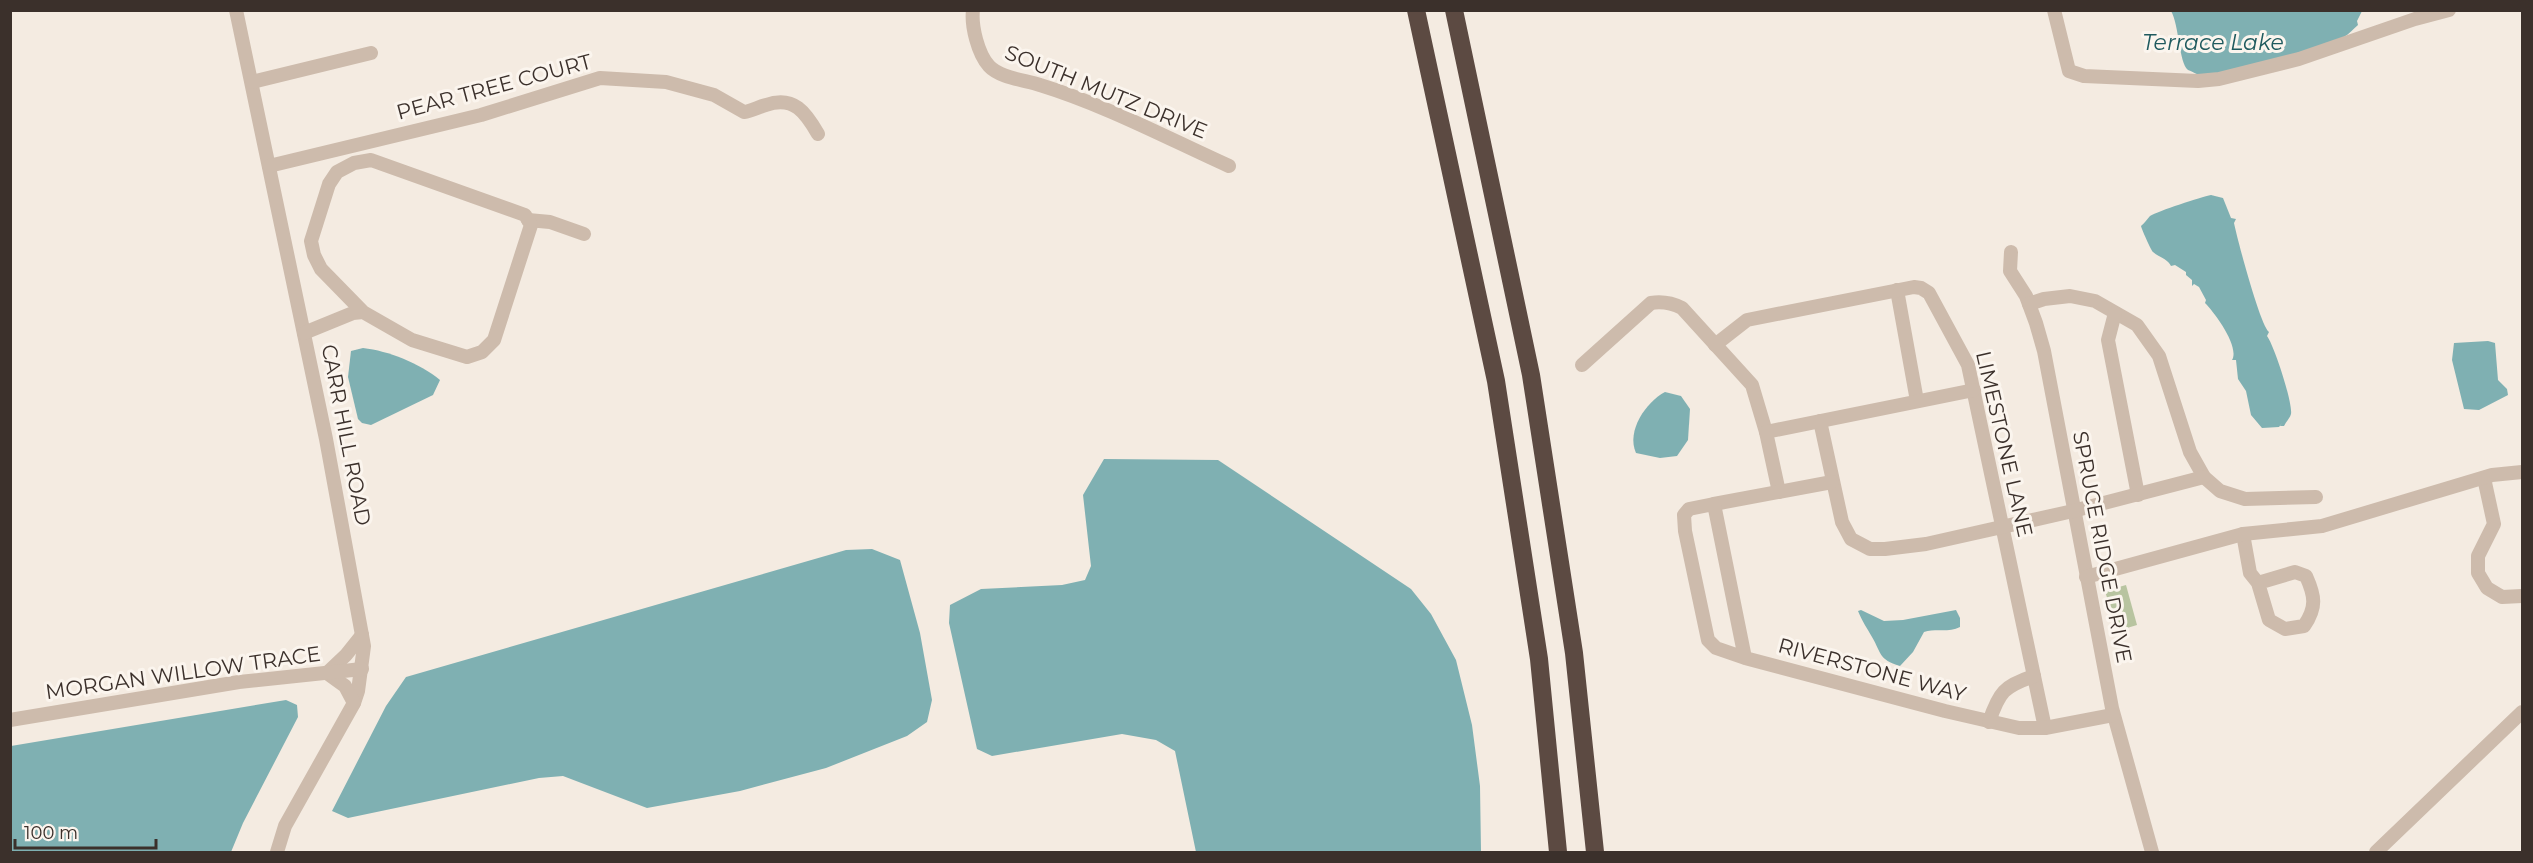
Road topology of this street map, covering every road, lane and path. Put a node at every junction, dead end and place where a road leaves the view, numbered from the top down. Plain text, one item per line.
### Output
1 (236, 10) edge
2 (973, 10) edge
3 (1416, 10) edge
4 (1454, 10) edge
5 (2054, 10) edge
6 (2449, 10) edge
7 (371, 53) dead end
8 (252, 82) junction
9 (818, 134) dead end
10 (269, 166) junction
11 (1229, 166) dead end
12 (528, 220) junction
13 (584, 234) dead end
14 (2011, 252) dead end
15 (1897, 290) junction
16 (2029, 304) junction
17 (363, 312) junction
18 (2115, 313) junction
19 (305, 338) junction
20 (1715, 345) junction
21 (1581, 365) dead end
22 (1974, 390) junction
23 (1917, 401) junction
24 (1820, 421) junction
25 (1766, 432) junction
26 (2523, 472) edge
27 (2204, 477) junction
28 (2484, 478) junction
29 (1832, 482) junction
30 (1779, 492) junction
31 (2138, 495) junction
32 (2316, 498) dead end
33 (1714, 504) junction
34 (2073, 511) junction
35 (2004, 526) junction
36 (2243, 534) junction
37 (2086, 577) junction
38 (2258, 583) junction
39 (2523, 596) edge
40 (362, 635) junction
41 (1745, 658) junction
42 (362, 669) junction
43 (327, 673) junction
44 (2034, 676) junction
45 (354, 703) junction
46 (2523, 712) edge
47 (2113, 715) junction
48 (10, 720) edge
49 (1989, 722) junction
50 (2045, 728) junction
51 (277, 852) edge
52 (1556, 852) edge
53 (1594, 852) edge
54 (2152, 852) edge
55 (2376, 852) edge

1 - 8 street, CARR HILL ROAD
2 - 11 street, SOUTH MUTZ DRIVE
3 - 52 highway
4 - 53 highway
5 - 6 street
7 - 8 street
8 - 10 street, CARR HILL ROAD
9 - 10 street, PEAR TREE COURT
10 - 19 street, CARR HILL ROAD
12 - 13 street
12 - 17 street
12 - 17 street
14 - 16 street, SPRUCE RIDGE DRIVE
15 - 20 street, LIMESTONE LANE
15 - 22 street, LIMESTONE LANE
15 - 23 street
16 - 18 street
16 - 34 street, SPRUCE RIDGE DRIVE
17 - 19 street
18 - 27 street
18 - 31 street
19 - 40 street, CARR HILL ROAD
20 - 21 street
20 - 25 street
22 - 23 street
22 - 35 street, LIMESTONE LANE
23 - 24 street
24 - 25 street
24 - 29 street
25 - 30 street
26 - 28 street
27 - 31 street
27 - 32 street
28 - 36 street
28 - 39 street
29 - 30 street
29 - 35 street
30 - 33 street
31 - 34 street
33 - 41 street
33 - 41 street, RIVERSTONE WAY
34 - 35 street
34 - 37 street, SPRUCE RIDGE DRIVE
35 - 44 street, LIMESTONE LANE
36 - 37 street
36 - 38 street
37 - 47 street, SPRUCE RIDGE DRIVE
38 - 38 street
40 - 42 street, CARR HILL ROAD
40 - 43 street
41 - 49 street, RIVERSTONE WAY
42 - 43 street, MORGAN WILLOW TRACE
42 - 45 street, CARR HILL ROAD
43 - 45 street
43 - 48 street, MORGAN WILLOW TRACE
44 - 49 street, RIVERSTONE WAY
44 - 50 street, LIMESTONE LANE
45 - 51 street, CARR HILL ROAD
46 - 55 street
47 - 50 street, RIVERSTONE WAY
47 - 54 street, SPRUCE RIDGE DRIVE
49 - 50 street, RIVERSTONE WAY

